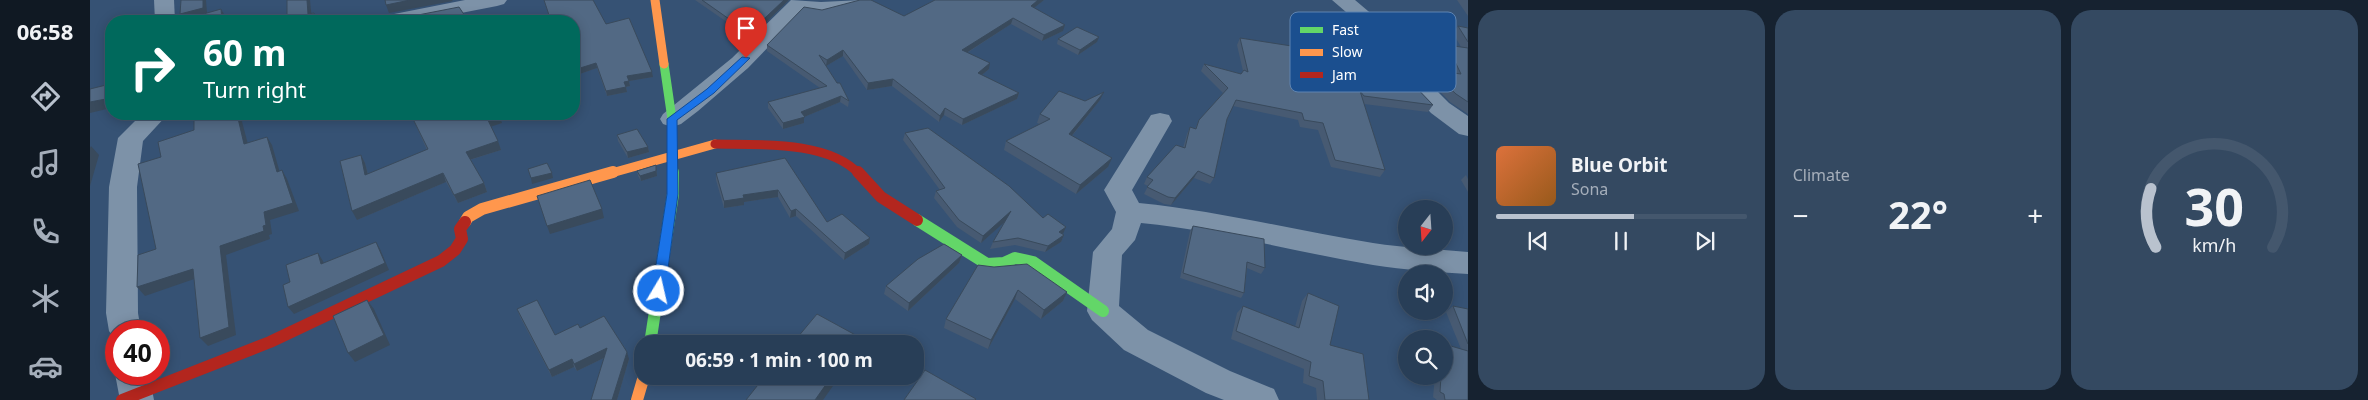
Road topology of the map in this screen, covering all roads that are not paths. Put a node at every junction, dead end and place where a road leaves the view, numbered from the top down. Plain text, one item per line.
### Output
1 (164, 0) edge
2 (497, 0) edge
3 (654, 0) edge
4 (852, 0) edge
5 (1342, 0) edge
6 (800, 2) edge
7 (1357, 12) edge
8 (165, 15) edge
9 (420, 15) edge
10 (1425, 92) edge
11 (672, 119) junction
12 (150, 120) edge
13 (1160, 122) dead end
14 (1468, 128) edge
15 (673, 156) junction
16 (1130, 212) junction
17 (1468, 263) edge
18 (1103, 311) junction
19 (123, 320) edge
20 (651, 335) edge
21 (641, 385) edge
22 (132, 392) edge
23 (637, 400) edge
24 (1262, 400) edge

1 - 8 street
2 - 9 street
3 - 11 street
4 - 6 street
5 - 7 street
6 - 11 street
10 - 14 street
11 - 15 street
12 - 19 street
13 - 16 street
15 - 18 street
15 - 20 street
15 - 22 street
16 - 17 street
16 - 18 street
18 - 24 street
21 - 23 street

